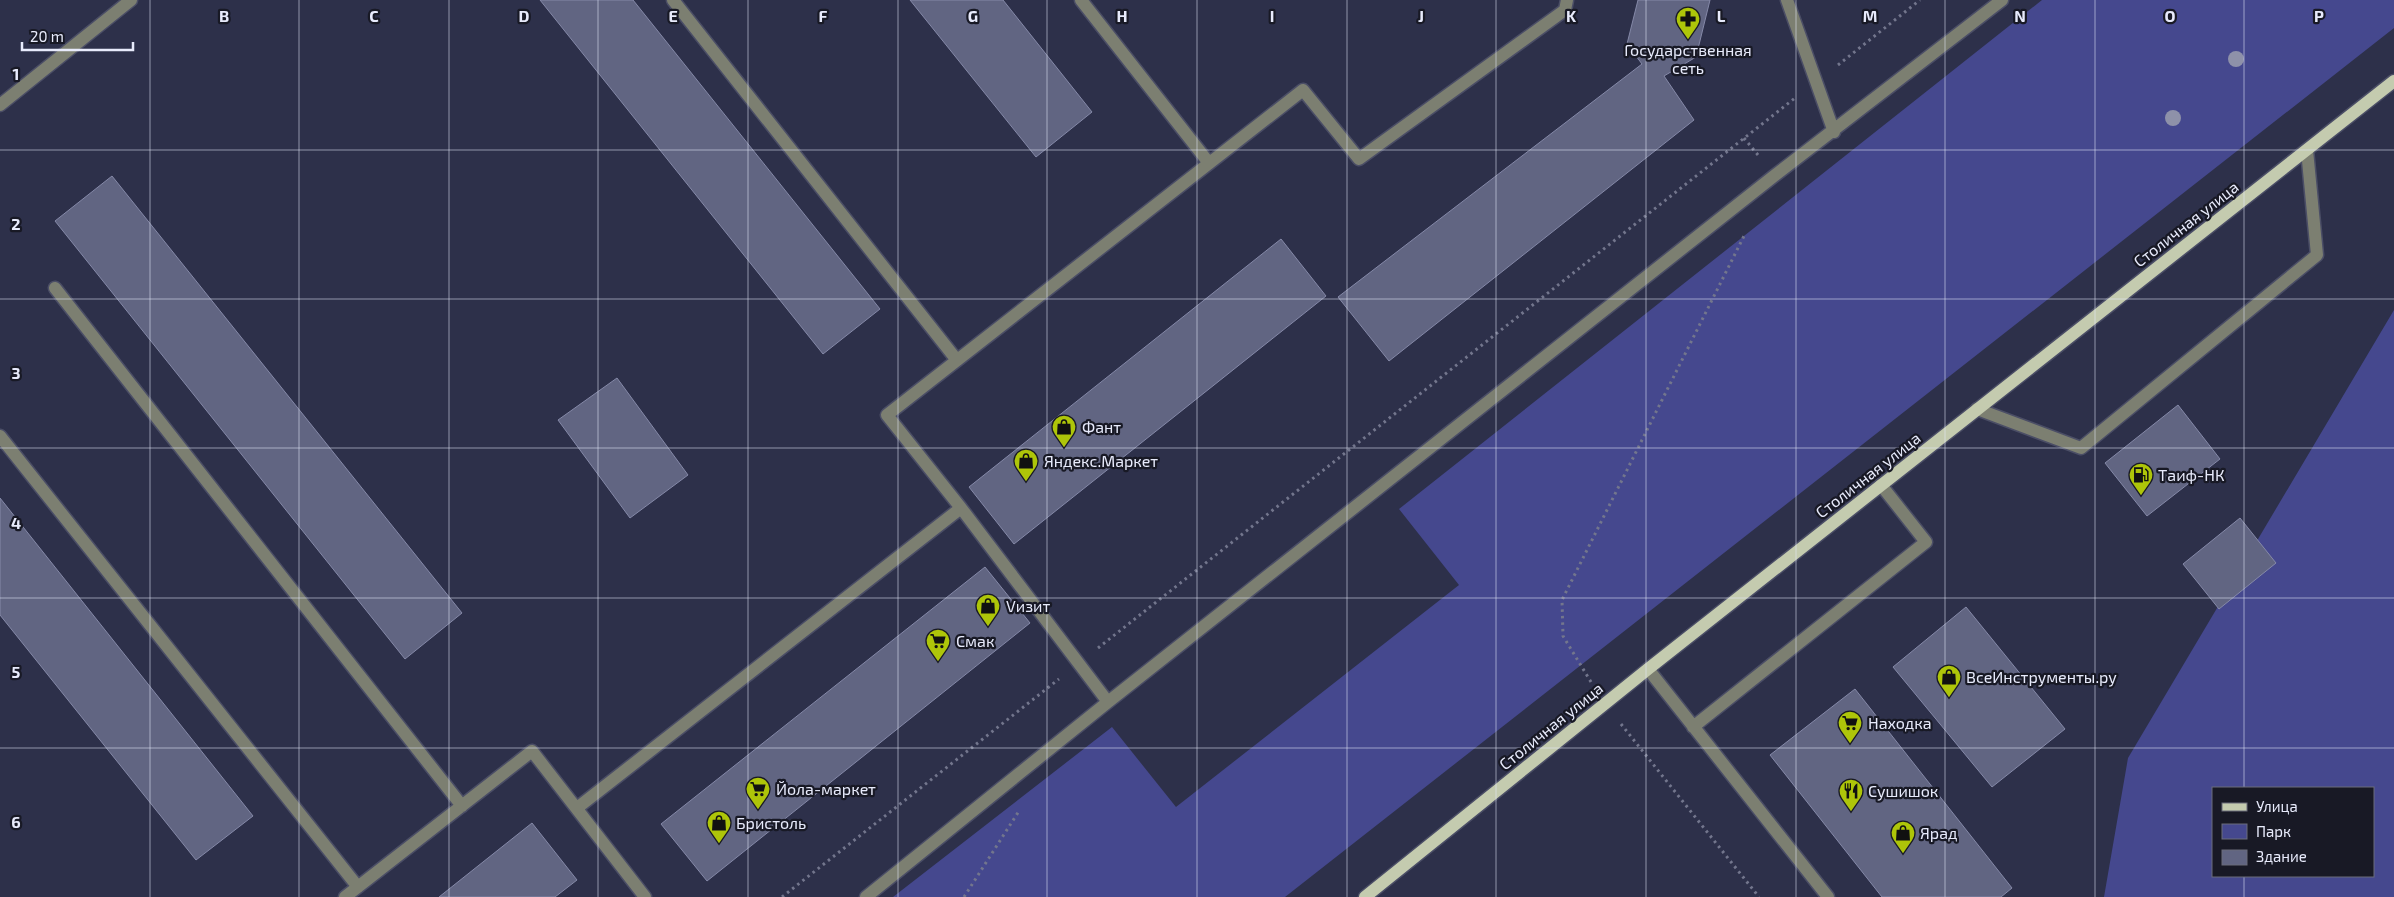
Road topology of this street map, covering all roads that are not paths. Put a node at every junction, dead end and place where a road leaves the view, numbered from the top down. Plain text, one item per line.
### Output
1 (131, 0) edge
2 (673, 0) edge
3 (1081, 0) edge
4 (1567, 0) edge
5 (1787, 0) edge
6 (2002, 0) edge
7 (2394, 81) edge
8 (0, 105) edge
9 (1834, 132) junction
10 (2307, 150) junction
11 (1209, 163) junction
12 (55, 288) dead end
13 (956, 359) junction
14 (1977, 409) junction
15 (0, 436) edge
16 (1881, 486) junction
17 (960, 508) junction
18 (1648, 669) junction
19 (1108, 702) junction
20 (1693, 727) junction
21 (462, 806) junction
22 (577, 808) junction
23 (358, 887) junction
24 (345, 897) edge
25 (645, 897) edge
26 (866, 897) edge
27 (1365, 897) edge
28 (1828, 897) edge

1 - 8 lane
2 - 13 lane
3 - 11 lane
4 - 11 lane
5 - 9 lane
6 - 9 lane
7 - 10 main road, Столичная улица
9 - 19 lane
10 - 14 main road, Столичная улица
10 - 14 lane
11 - 13 lane
12 - 21 lane
13 - 17 lane
14 - 16 main road, Столичная улица
15 - 23 lane
16 - 18 main road, Столичная улица
16 - 20 lane
17 - 19 lane
17 - 22 lane
18 - 20 lane
18 - 27 main road, Столичная улица
19 - 26 lane
20 - 28 lane
21 - 22 lane
21 - 23 lane
22 - 25 lane
23 - 24 lane

